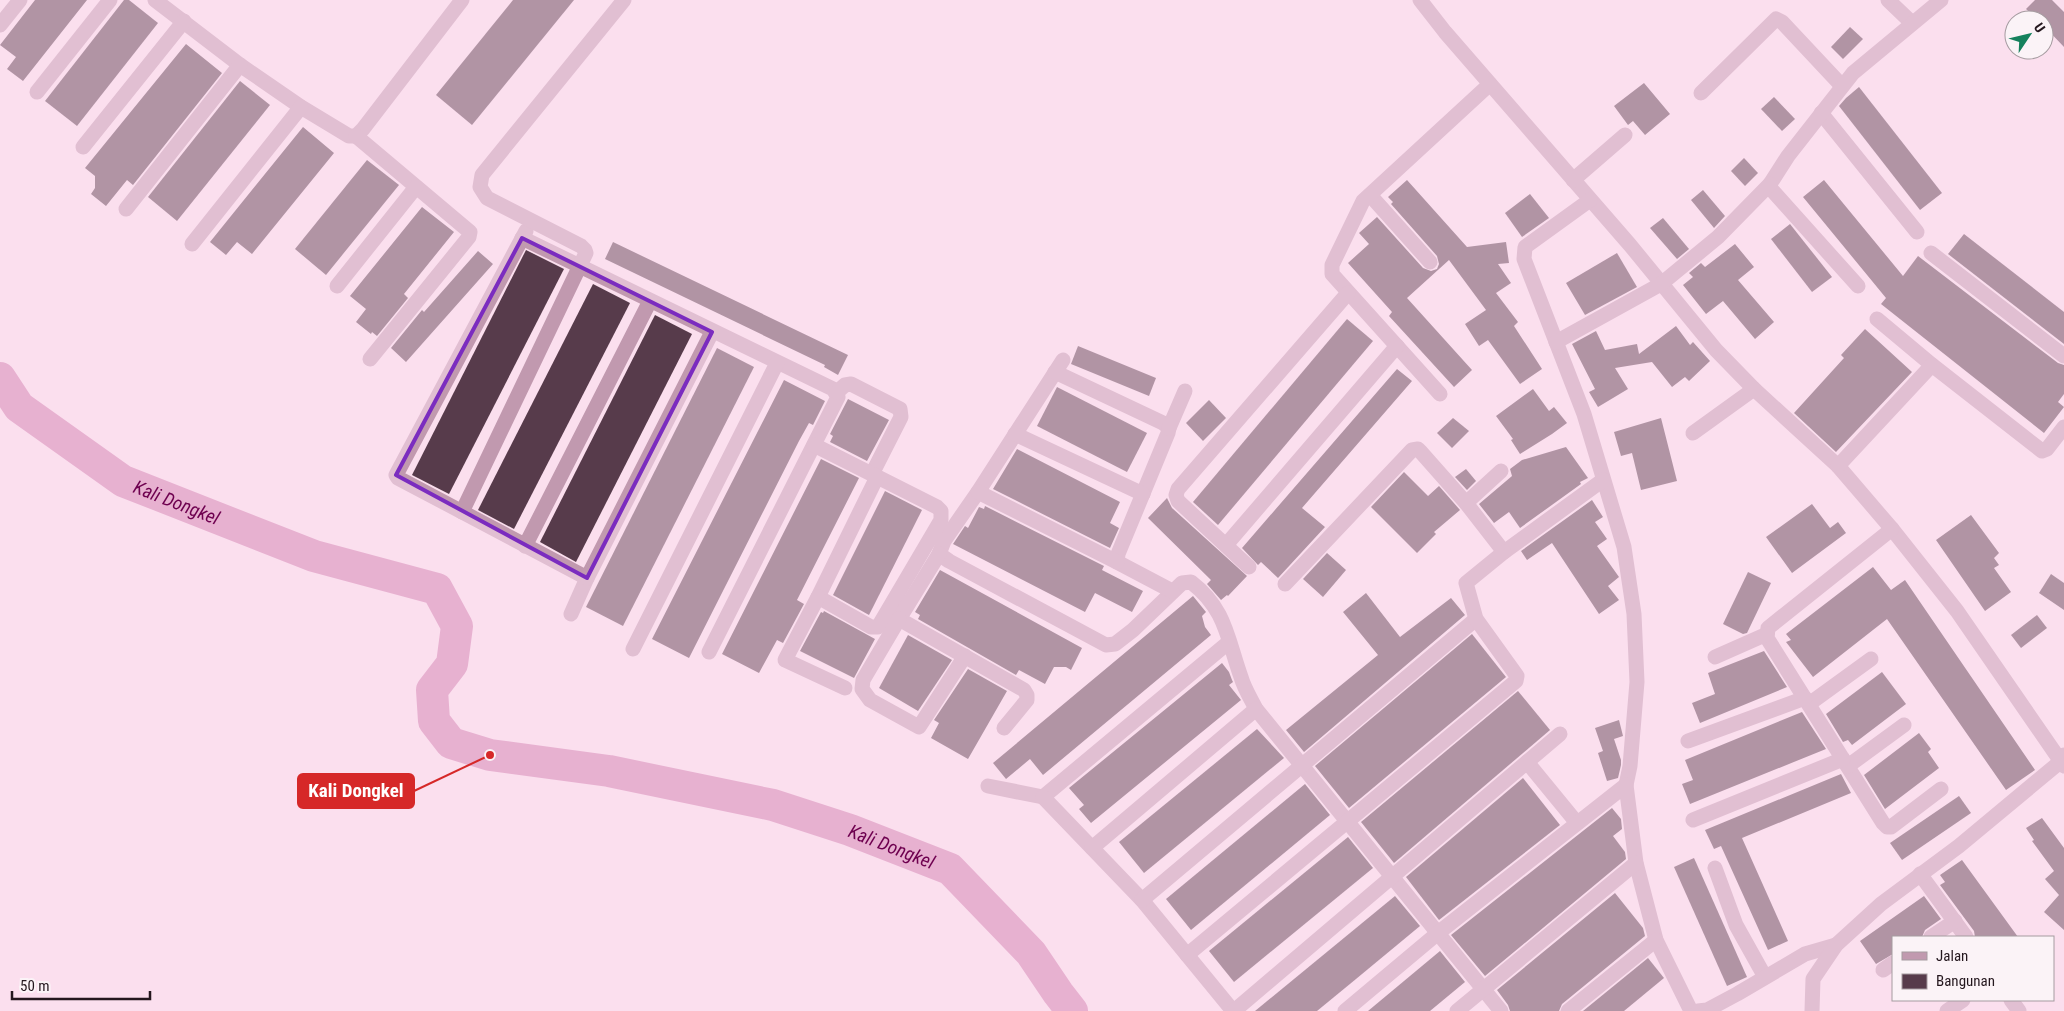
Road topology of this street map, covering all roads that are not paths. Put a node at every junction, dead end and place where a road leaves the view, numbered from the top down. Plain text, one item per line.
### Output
1 (20, 0) edge
2 (110, 0) edge
3 (155, 0) edge
4 (462, 0) edge
5 (624, 0) edge
6 (1420, 0) edge
7 (1888, 0) edge
8 (1940, 0) edge
9 (184, 21) junction
10 (1912, 23) junction
11 (0, 25) edge
12 (240, 65) junction
13 (1490, 84) junction
14 (1842, 86) junction
15 (37, 92) dead end
16 (1701, 93) dead end
17 (301, 107) junction
18 (1821, 113) junction
19 (1625, 135) dead end
20 (356, 136) junction
21 (83, 147) dead end
22 (1573, 180) junction
23 (1770, 184) junction
24 (416, 187) junction
25 (1370, 195) junction
26 (1590, 200) junction
27 (126, 210) dead end
28 (532, 221) junction
29 (1917, 232) dead end
30 (522, 238) junction
31 (192, 244) dead end
32 (1931, 253) dead end
33 (1430, 262) dead end
34 (580, 265) junction
35 (1662, 284) junction
36 (337, 286) dead end
37 (1858, 286) dead end
38 (1348, 293) junction
39 (650, 301) junction
40 (1877, 319) dead end
41 (712, 332) junction
42 (1556, 342) junction
43 (1397, 346) junction
44 (2064, 356) edge
45 (370, 358) dead end
46 (777, 363) junction
47 (1932, 365) junction
48 (1754, 389) junction
49 (1184, 391) dead end
50 (837, 392) junction
51 (1440, 394) dead end
52 (2064, 427) edge
53 (1169, 428) junction
54 (1694, 432) dead end
55 (1015, 434) junction
56 (814, 445) junction
57 (1838, 466) junction
58 (1501, 471) dead end
59 (874, 475) junction
60 (1602, 480) junction
61 (978, 492) junction
62 (1142, 494) junction
63 (1466, 502) junction
64 (462, 512) junction
65 (1892, 529) junction
66 (1226, 545) junction
67 (525, 546) junction
68 (1504, 552) junction
69 (938, 554) junction
70 (1117, 562) junction
71 (1249, 566) dead end
72 (587, 578) junction
73 (1286, 584) dead end
74 (1172, 591) junction
75 (818, 597) junction
76 (570, 614) dead end
77 (899, 619) junction
78 (1476, 619) junction
79 (1767, 634) junction
80 (1229, 642) junction
81 (633, 649) dead end
82 (709, 652) dead end
83 (965, 656) junction
84 (1715, 657) dead end
85 (1871, 659) dead end
86 (845, 688) dead end
87 (1807, 701) junction
88 (1256, 709) junction
89 (1904, 725) dead end
90 (1004, 728) dead end
91 (1560, 734) dead end
92 (1688, 741) dead end
93 (2063, 761) edge
94 (1527, 762) junction
95 (1845, 763) junction
96 (1301, 765) junction
97 (1626, 785) junction
98 (988, 786) dead end
99 (1941, 789) dead end
100 (1042, 797) junction
101 (1693, 820) dead end
102 (1347, 821) junction
103 (1576, 823) junction
104 (1092, 848) junction
105 (1636, 863) junction
106 (1715, 868) dead end
107 (1920, 874) junction
108 (1393, 877) junction
109 (1142, 900) junction
110 (1955, 921) junction
111 (1438, 933) junction
112 (1932, 936) edge
113 (1965, 936) edge
114 (1656, 940) junction
115 (1836, 945) junction
116 (1187, 955) junction
117 (1765, 977) junction
118 (1484, 989) junction
119 (1962, 1001) edge
120 (1233, 1011) edge
121 (1345, 1011) edge
122 (1457, 1011) edge
123 (1501, 1011) edge
124 (1568, 1011) edge
125 (1691, 1011) edge
126 (1698, 1011) edge
127 (1812, 1011) edge
128 (1947, 1011) edge

1 - 11 street
2 - 15 street
3 - 9 street
4 - 20 street
5 - 28 street
6 - 13 street
7 - 10 street
8 - 10 street
9 - 12 street
9 - 21 street
10 - 14 street
12 - 17 street
12 - 27 street
13 - 22 street
13 - 25 street
14 - 16 street
14 - 18 street
17 - 20 street
17 - 31 street
18 - 23 street
18 - 29 street
19 - 22 street
20 - 24 street
22 - 26 street
23 - 35 street
23 - 37 street
24 - 36 street
24 - 45 street
25 - 33 street
25 - 38 street
26 - 35 street
26 - 42 street
28 - 30 street
28 - 34 street
30 - 34 street
30 - 64 street
32 - 44 street
34 - 39 street
34 - 64 street
35 - 42 street
35 - 48 street
38 - 43 street
38 - 66 street
39 - 41 street
39 - 67 street
40 - 47 street
41 - 46 street
41 - 72 street
42 - 60 street
43 - 51 street
43 - 66 street
46 - 50 street
46 - 81 street
47 - 52 street
47 - 57 street
48 - 54 street
48 - 57 street
49 - 53 street
50 - 56 street
50 - 59 street
53 - 55 street
53 - 62 street
55 - 61 street
55 - 62 street
56 - 59 street
56 - 82 street
57 - 65 street
58 - 63 street
59 - 75 street
59 - 75 street
60 - 68 street
60 - 97 street
61 - 69 street
61 - 70 street
62 - 70 street
63 - 68 street
63 - 73 street
64 - 67 street
65 - 79 street
65 - 93 street
66 - 71 street
67 - 72 street
68 - 78 street
69 - 74 street
69 - 77 street
70 - 74 street
72 - 76 street
74 - 80 street
75 - 86 street
77 - 83 street
77 - 83 street
78 - 96 street
78 - 102 street
79 - 84 street
79 - 87 street
80 - 88 street
80 - 100 street
83 - 90 street
85 - 87 street
87 - 92 street
87 - 95 street
88 - 96 street
88 - 104 street
89 - 95 street
91 - 94 street
93 - 107 street
94 - 103 street
94 - 108 street
95 - 99 street
95 - 101 street
96 - 102 street
96 - 109 street
97 - 103 street
97 - 105 street
98 - 100 street
100 - 104 street
102 - 108 street
102 - 116 street
103 - 111 street
104 - 109 street
105 - 114 street
105 - 118 street
106 - 117 street
107 - 110 street
107 - 115 street
108 - 111 street
108 - 120 street
109 - 116 street
110 - 112 street
110 - 113 street
111 - 118 street
111 - 121 street
114 - 124 street
114 - 125 street
115 - 117 street
115 - 127 street
116 - 120 street
117 - 126 street
118 - 122 street
118 - 123 street
119 - 128 street

